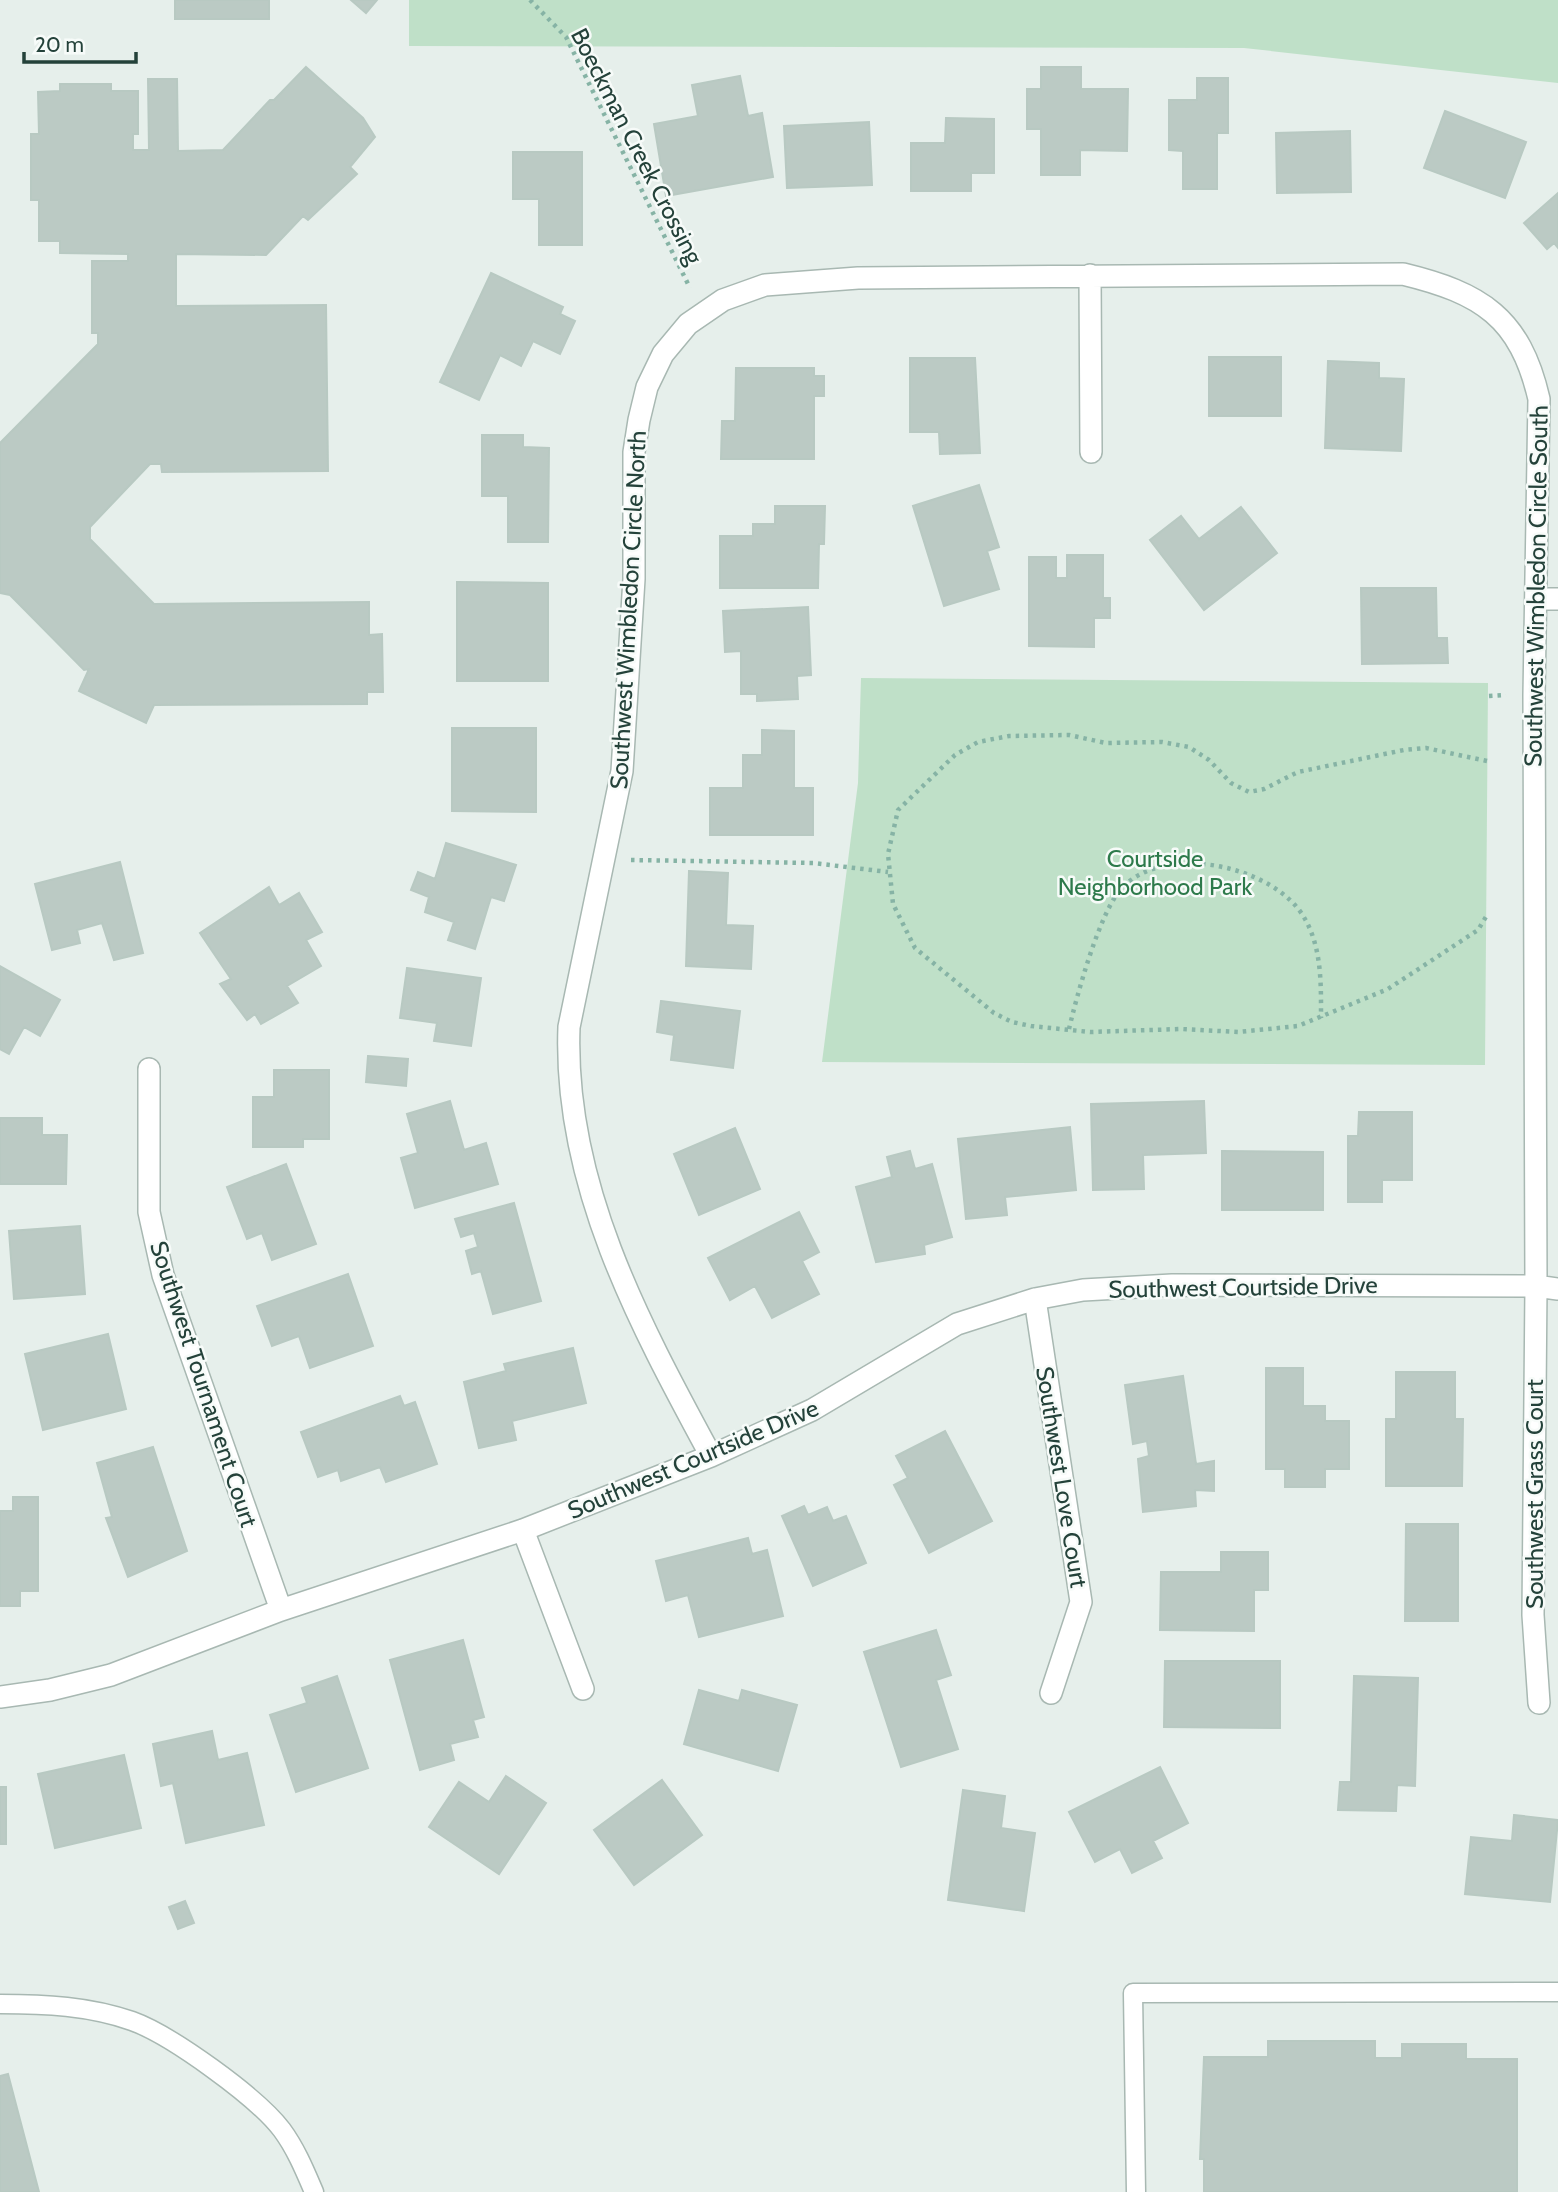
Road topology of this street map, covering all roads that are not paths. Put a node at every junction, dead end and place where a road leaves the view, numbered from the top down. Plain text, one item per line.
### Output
1 (1090, 275) junction
2 (1091, 452) dead end
3 (1547, 599) edge
4 (149, 1069) dead end
5 (1536, 1286) junction
6 (1558, 1289) edge
7 (1035, 1299) junction
8 (711, 1456) junction
9 (523, 1530) junction
10 (281, 1610) junction
11 (583, 1689) dead end
12 (1051, 1693) dead end
13 (0, 1697) edge
14 (1539, 1703) dead end
15 (1558, 1992) edge
16 (0, 2004) edge
17 (314, 2192) edge
18 (1136, 2192) edge

1 - 2 street
1 - 3 street, Southwest Wimbledon Circle South
1 - 8 street, Southwest Wimbledon Circle North
3 - 5 street, Southwest Wimbledon Circle South
4 - 10 street, Southwest Tournament Court
5 - 6 street, Southwest Courtside Drive
5 - 7 street, Southwest Courtside Drive
5 - 14 street, Southwest Grass Court
7 - 8 street, Southwest Courtside Drive
7 - 12 street, Southwest Love Court
8 - 9 street, Southwest Courtside Drive
9 - 10 street, Southwest Courtside Drive
9 - 11 street
10 - 13 street, Southwest Courtside Drive
15 - 18 lane
16 - 17 lane

